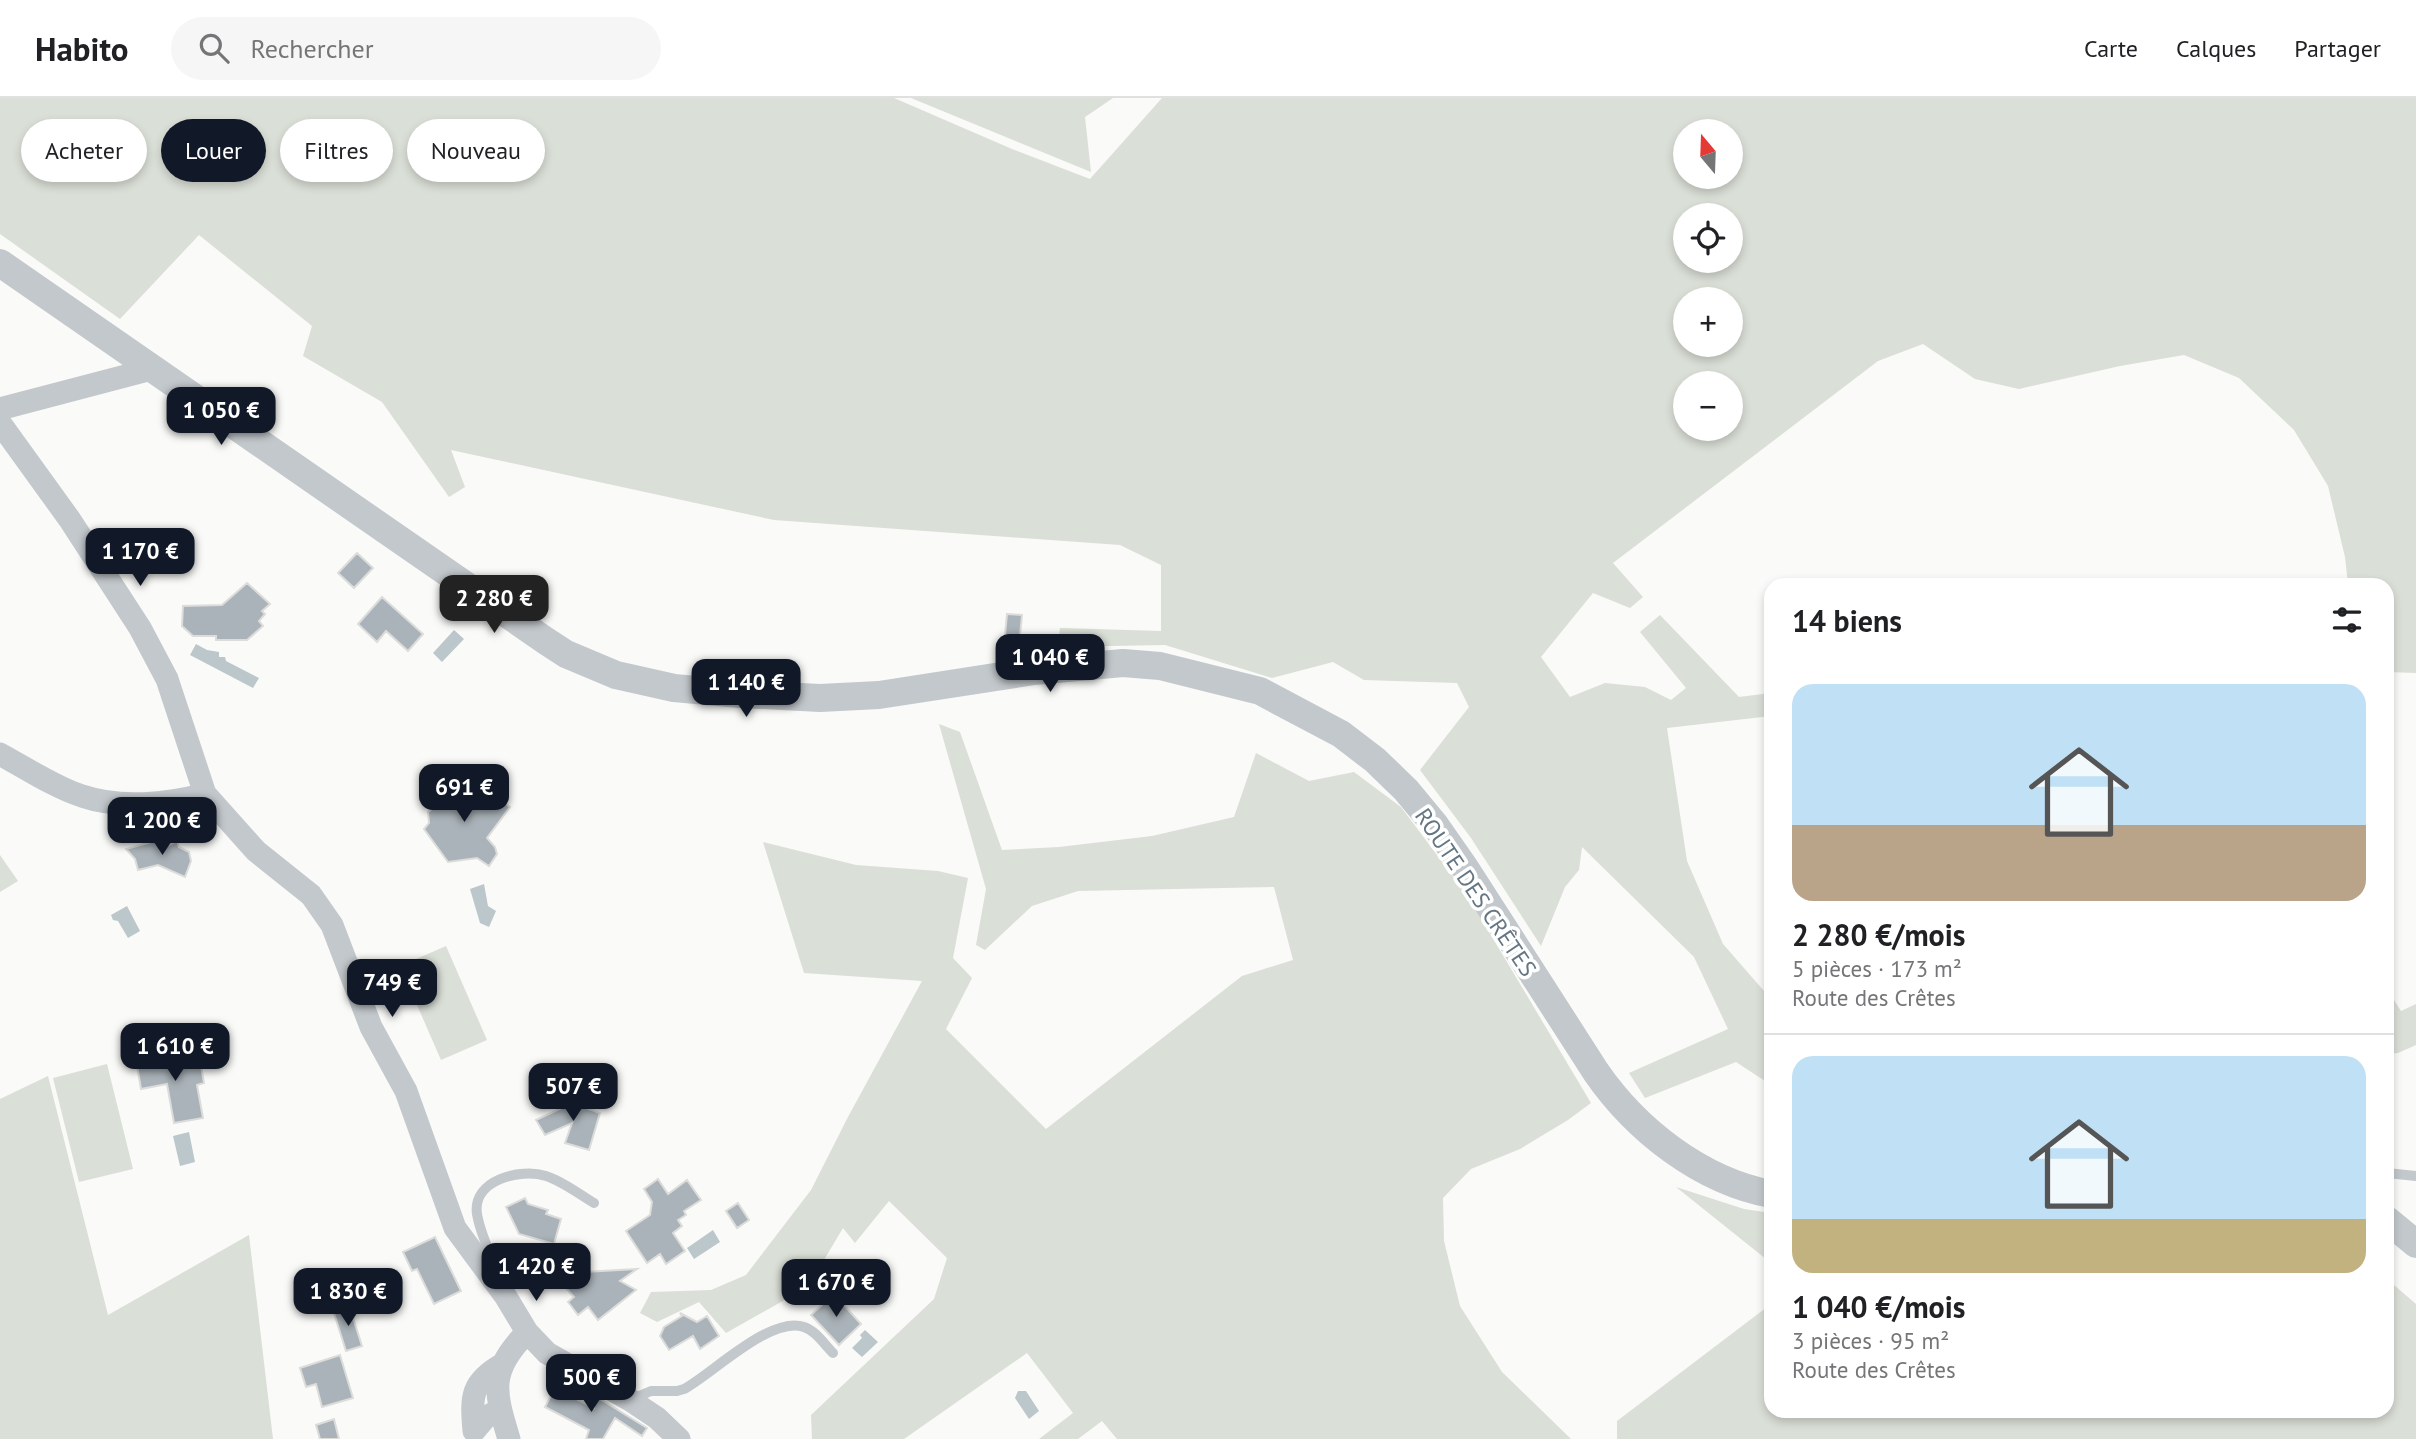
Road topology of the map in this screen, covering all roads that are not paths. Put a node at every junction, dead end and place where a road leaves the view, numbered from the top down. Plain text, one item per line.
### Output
1 (0, 263) edge
2 (152, 369) junction
3 (0, 410) edge
4 (0, 423) edge
5 (0, 754) edge
6 (205, 794) junction
7 (2394, 1174) edge
8 (2416, 1176) edge
9 (1764, 1193) edge
10 (594, 1203) dead end
11 (2394, 1226) edge
12 (2416, 1244) edge
13 (506, 1297) junction
14 (527, 1332) junction
15 (833, 1353) dead end
16 (503, 1364) junction
17 (630, 1400) junction
18 (500, 1409) junction
19 (475, 1435) edge
20 (509, 1439) edge
21 (679, 1439) edge

1 - 2 street, ROUTE DES CRÊTES
2 - 3 street
2 - 9 street, ROUTE DES CRÊTES
4 - 6 street
5 - 6 street
6 - 13 street
7 - 8 lane
10 - 13 lane
11 - 12 street
13 - 14 street
14 - 16 street
14 - 17 street
15 - 17 lane
16 - 18 street
16 - 19 street
17 - 21 street
18 - 19 street
18 - 20 street

